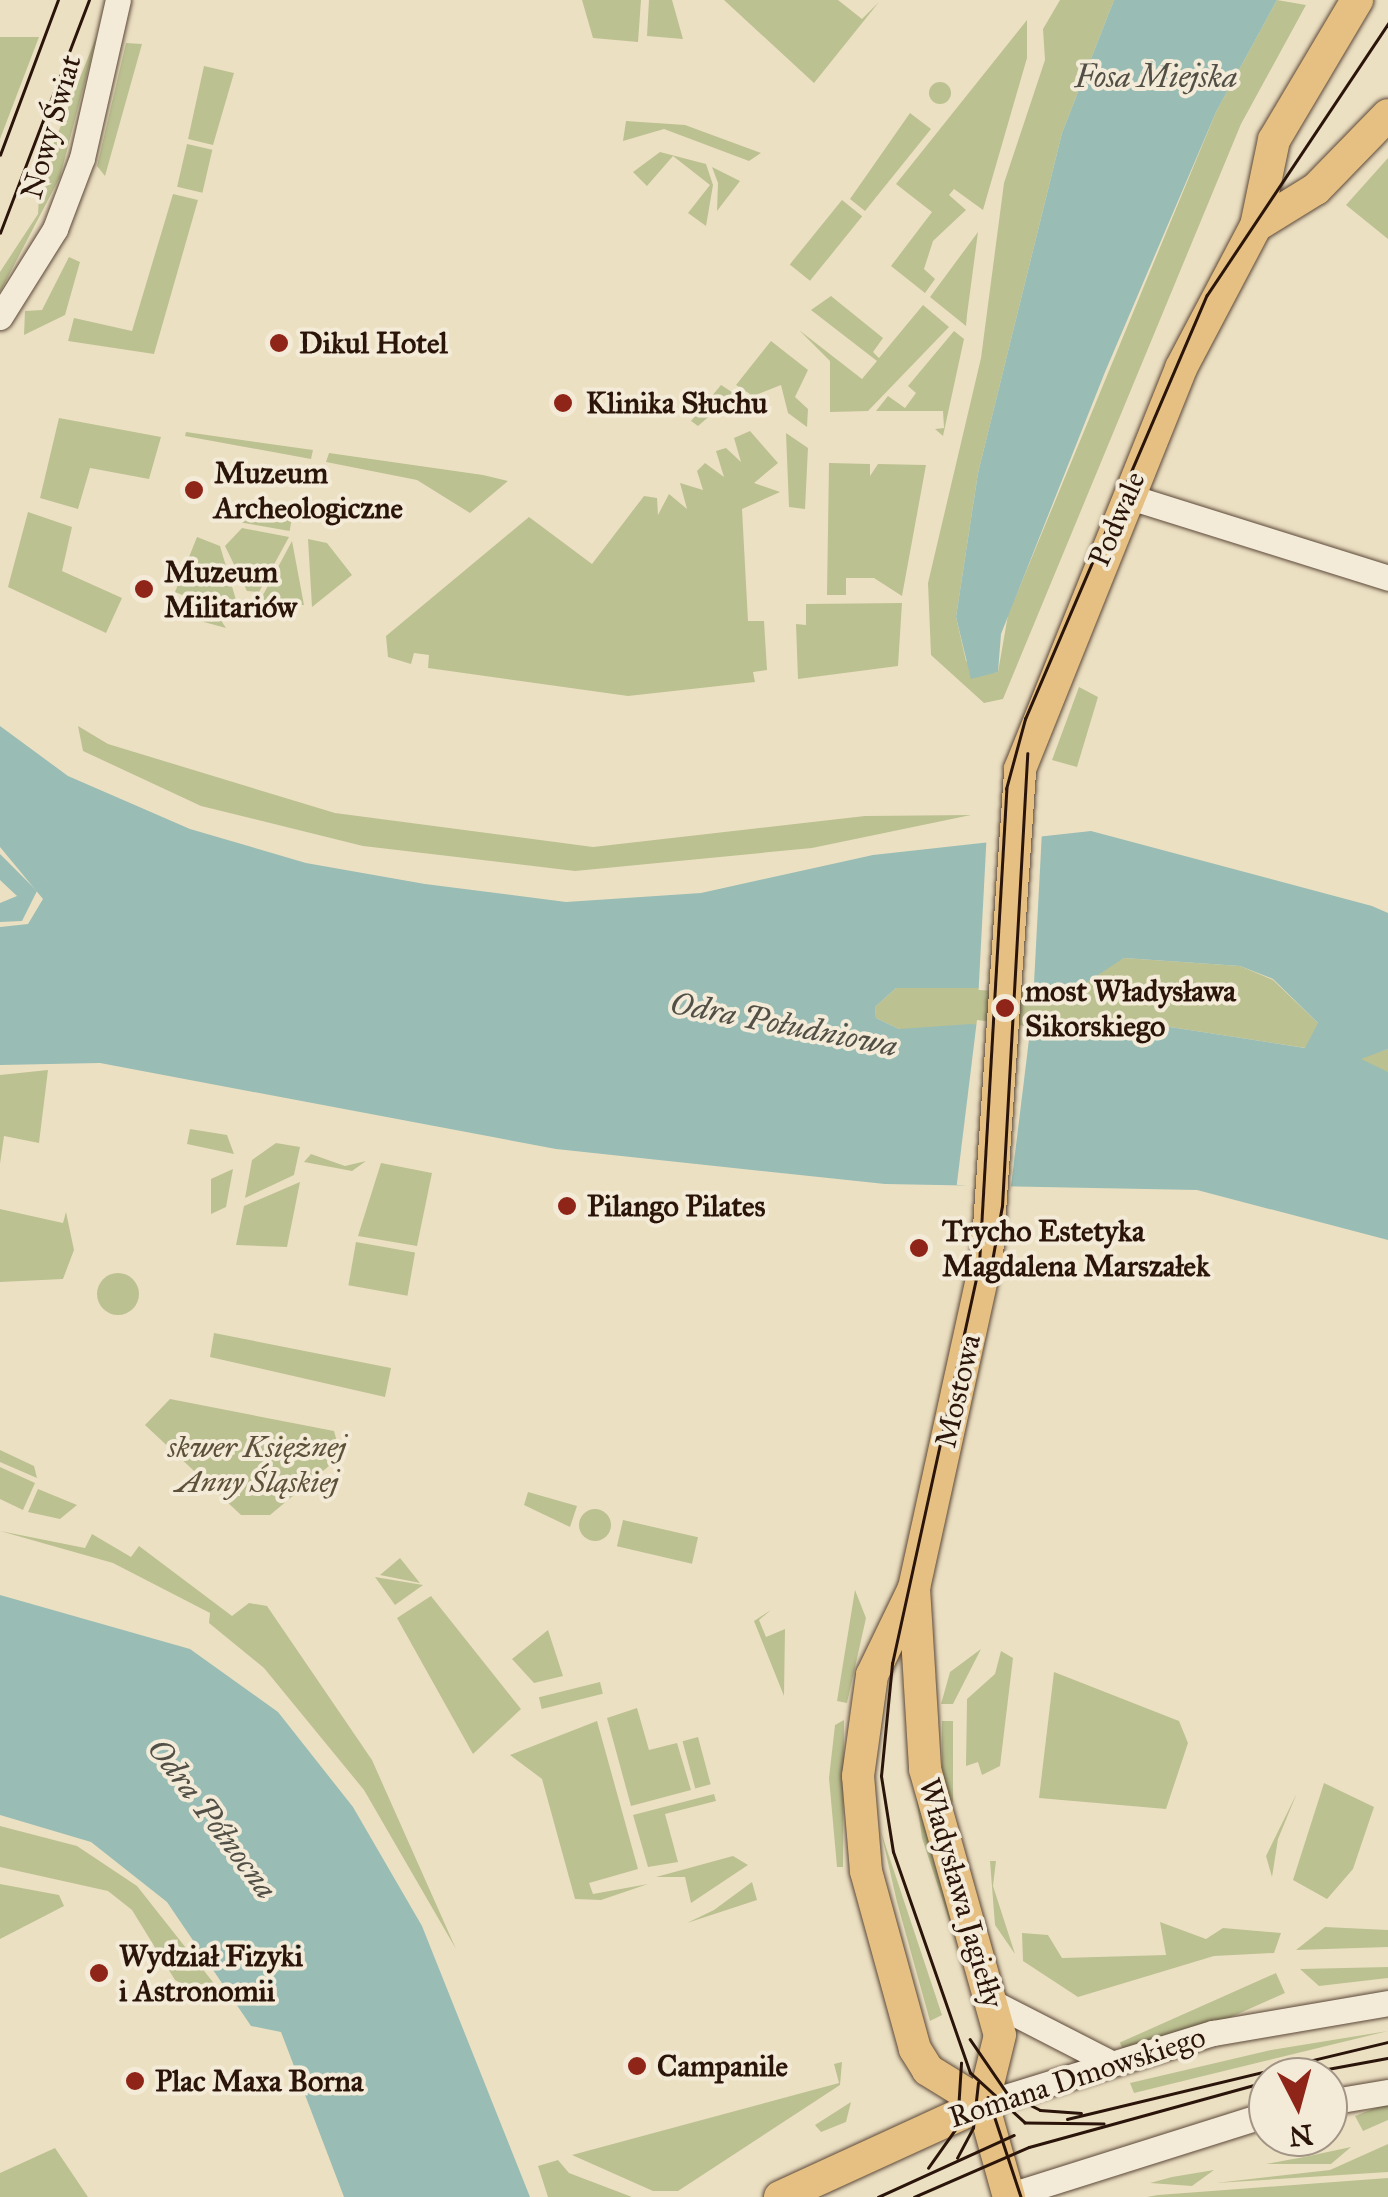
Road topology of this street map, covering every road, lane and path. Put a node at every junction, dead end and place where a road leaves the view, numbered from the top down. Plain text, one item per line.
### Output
1 (118, 0) edge
2 (1357, 0) edge
3 (1388, 115) edge
4 (1256, 226) junction
5 (0, 317) edge
6 (1127, 496) junction
7 (1388, 578) edge
8 (994, 1192) joint
9 (914, 1588) junction
10 (992, 2002) junction
11 (1388, 2003) edge
12 (1107, 2061) junction
13 (1388, 2092) edge
14 (1348, 2099) edge
15 (983, 2104) junction
16 (1248, 2120) edge
17 (1011, 2196) edge
18 (780, 2197) edge

1 - 5 street, Nowy Świat
2 - 4 main road, Podwale
3 - 4 main road, Podwale
4 - 6 main road, Podwale
6 - 7 street
6 - 8 main road, Podwale
8 - 9 main road, Mostowa
9 - 10 main road, Władysława Jagiełły
9 - 15 main road
10 - 12 street
10 - 15 main road, Władysława Jagiełły
11 - 12 street, Romana Dmowskiego
12 - 15 street, Romana Dmowskiego
13 - 14 street
15 - 17 main road
15 - 18 main road, Romana Dmowskiego
16 - 17 street

